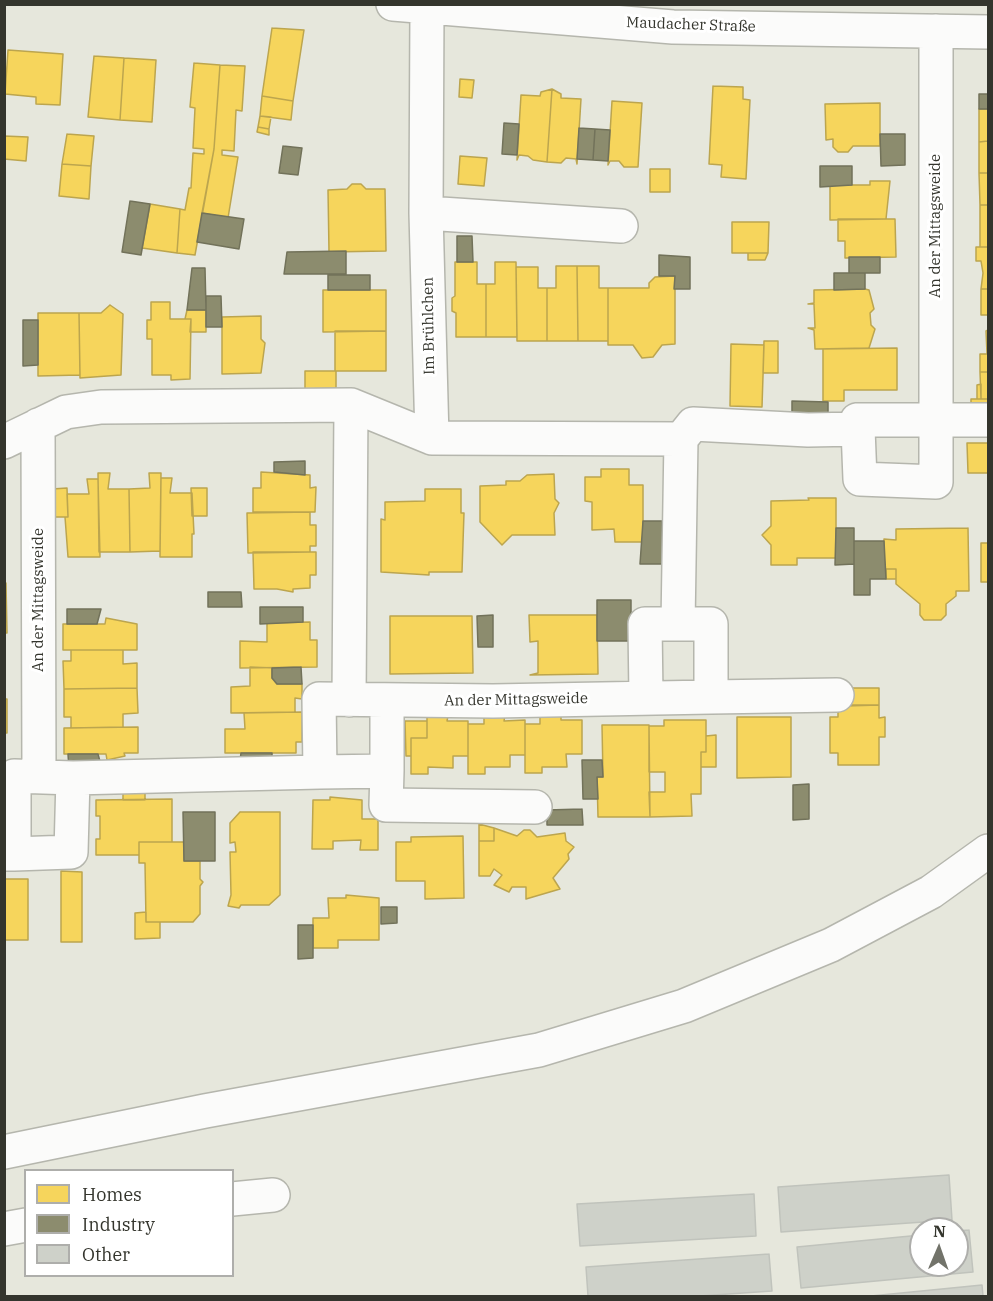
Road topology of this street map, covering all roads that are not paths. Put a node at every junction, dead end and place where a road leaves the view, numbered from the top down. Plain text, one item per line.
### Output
1 (393, 4) edge
2 (427, 7) junction
3 (988, 27) edge
4 (936, 31) junction
5 (426, 213) junction
6 (621, 226) dead end
7 (351, 405) junction
8 (988, 420) edge
9 (937, 421) junction
10 (38, 425) junction
11 (858, 429) junction
12 (432, 438) junction
13 (681, 439) junction
14 (4, 442) edge
15 (678, 624) junction
16 (837, 695) dead end
17 (646, 697) junction
18 (711, 697) junction
19 (350, 700) junction
20 (387, 700) junction
21 (387, 771) junction
22 (320, 772) junction
23 (39, 775) junction
24 (73, 777) junction
25 (535, 807) dead end
26 (988, 851) edge
27 (9, 854) edge
28 (4, 1152) edge
29 (273, 1195) dead end
30 (234, 1199) edge
31 (24, 1225) edge
32 (4, 1229) edge

1 - 2 street, Maudacher Straße
2 - 4 street, Maudacher Straße
2 - 5 street, Im Brühlchen
3 - 4 street, Maudacher Straße
4 - 9 street, An der Mittagsweide
5 - 6 street
5 - 12 street, Im Brühlchen
7 - 10 street
7 - 12 street
7 - 19 street
8 - 9 street
9 - 11 street
9 - 11 street, An der Mittagsweide
10 - 14 street
10 - 23 street, An der Mittagsweide
11 - 13 street
12 - 13 street
13 - 15 street
15 - 17 street
15 - 18 street
16 - 18 street, An der Mittagsweide
17 - 18 street, An der Mittagsweide
17 - 20 street, An der Mittagsweide
19 - 20 street, An der Mittagsweide
19 - 22 street, An der Mittagsweide
20 - 21 street
21 - 22 street
21 - 25 street
22 - 24 street
23 - 24 street
23 - 27 street
24 - 27 street
26 - 28 street
29 - 30 street
31 - 32 street

